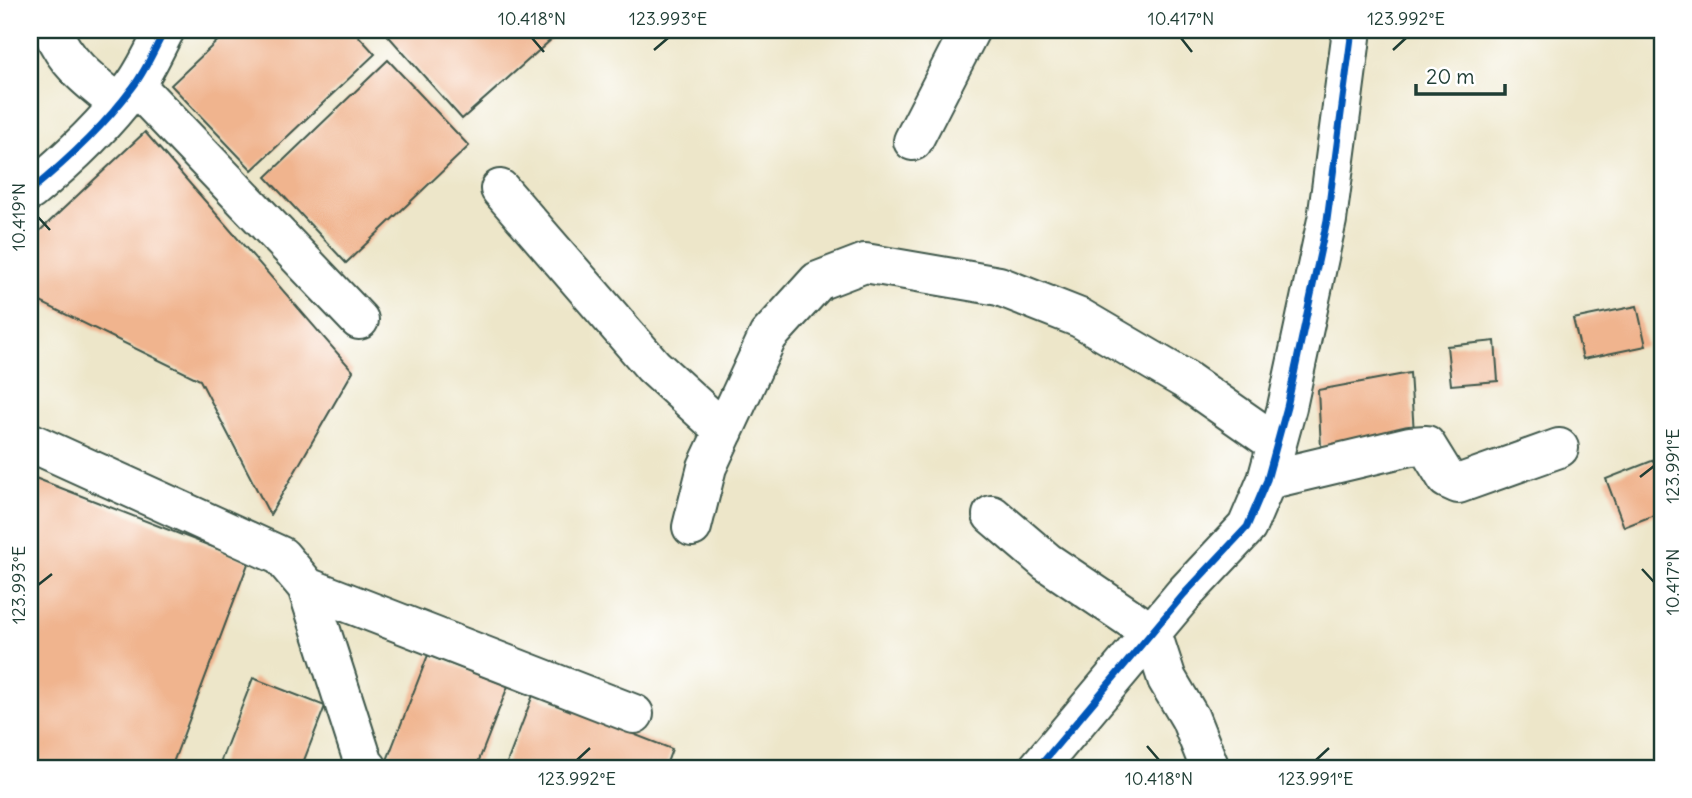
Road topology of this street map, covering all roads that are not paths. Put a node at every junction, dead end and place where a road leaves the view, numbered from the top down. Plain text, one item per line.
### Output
1 (52, 30) edge
2 (165, 30) edge
3 (970, 30) edge
4 (1352, 30) edge
5 (127, 94) junction
6 (914, 141) dead end
7 (500, 189) dead end
8 (30, 191) edge
9 (359, 320) dead end
10 (724, 431) junction
11 (30, 442) edge
12 (1559, 448) dead end
13 (1272, 462) junction
14 (992, 515) dead end
15 (692, 527) dead end
16 (307, 587) junction
17 (1153, 633) junction
18 (634, 714) dead end
19 (368, 768) edge
20 (1038, 768) edge
21 (1210, 768) edge

1 - 5 street
2 - 5 street
3 - 6 street
4 - 13 street
5 - 8 street
5 - 9 street
7 - 10 street
10 - 13 street
10 - 15 street
11 - 16 street
12 - 13 street
13 - 17 street
14 - 17 street
16 - 18 street
16 - 19 street
17 - 20 street
17 - 21 street

